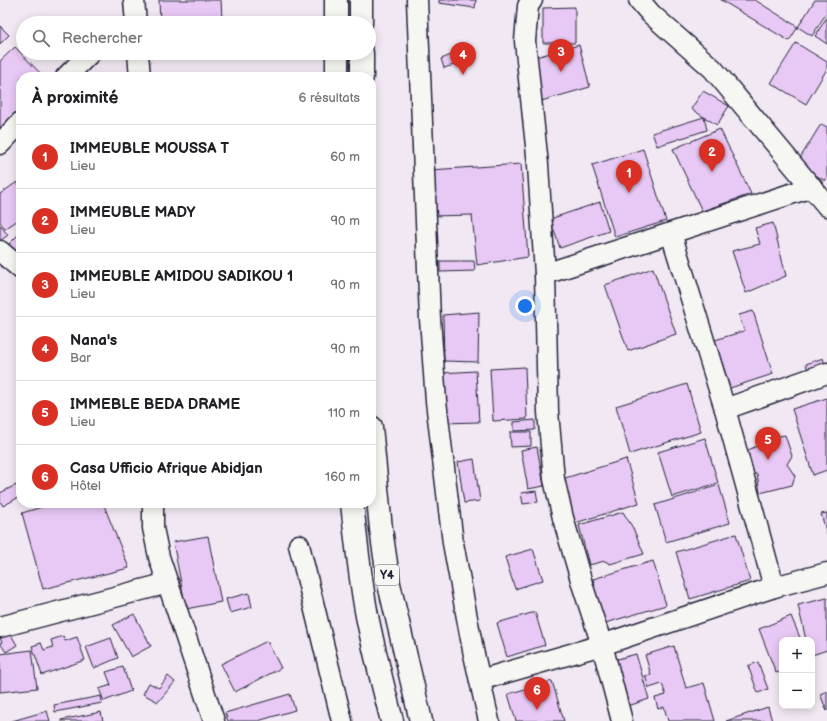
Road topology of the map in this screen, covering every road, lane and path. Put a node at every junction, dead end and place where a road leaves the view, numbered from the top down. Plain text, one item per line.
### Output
1 (134, 0) edge
2 (336, 0) edge
3 (361, 0) edge
4 (417, 0) edge
5 (532, 0) edge
6 (639, 0) edge
7 (135, 16) edge
8 (336, 16) edge
9 (361, 16) edge
10 (83, 60) edge
11 (139, 60) edge
12 (337, 60) edge
13 (362, 60) edge
14 (71, 72) edge
15 (140, 72) edge
16 (337, 72) edge
17 (362, 72) edge
18 (812, 187) junction
19 (827, 206) edge
20 (671, 233) junction
21 (0, 251) edge
22 (16, 265) edge
23 (545, 274) junction
24 (827, 373) edge
25 (725, 409) junction
26 (376, 478) edge
27 (153, 508) edge
28 (353, 508) edge
29 (299, 545) dead end
30 (827, 573) edge
31 (168, 582) junction
32 (774, 587) junction
33 (3, 621) edge
34 (602, 645) junction
35 (480, 680) junction
36 (214, 721) edge
37 (342, 721) edge
38 (392, 721) edge
39 (421, 721) edge
40 (489, 721) edge
41 (622, 721) edge

1 - 7 street
2 - 8 highway
3 - 9 highway
4 - 35 street
5 - 23 street
6 - 18 street
10 - 14 street
11 - 15 street
12 - 16 highway
13 - 17 highway
18 - 19 street
18 - 20 street
20 - 23 street
20 - 25 street
21 - 22 street
23 - 34 street
24 - 25 street
25 - 32 street
26 - 39 highway, Y4
27 - 31 street
28 - 38 highway, Y4
29 - 37 street
30 - 32 street
31 - 33 street
31 - 36 street
32 - 34 street
34 - 35 street
34 - 41 street
35 - 40 street

